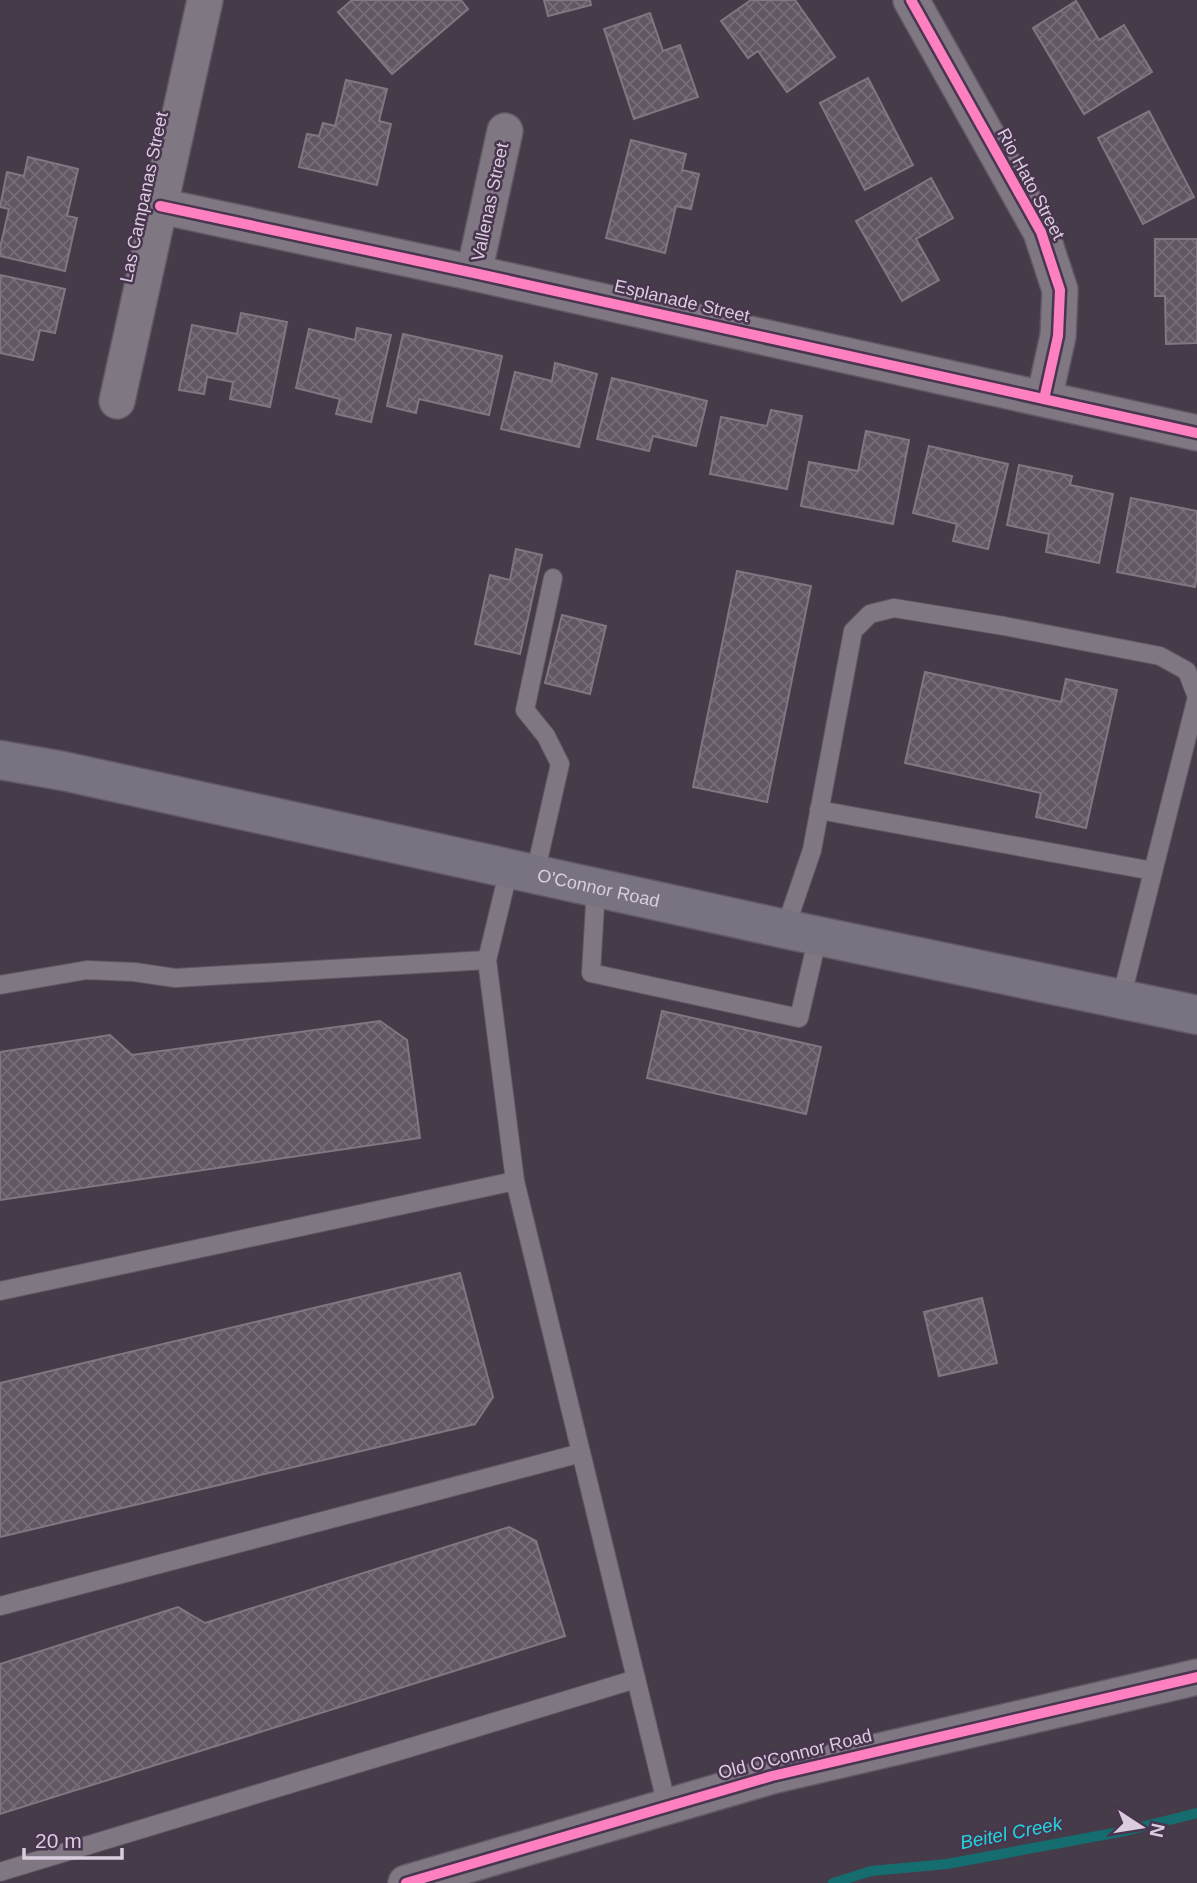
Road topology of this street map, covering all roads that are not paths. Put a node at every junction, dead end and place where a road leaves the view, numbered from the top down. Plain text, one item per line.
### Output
1 (205, 0) edge
2 (911, 0) edge
3 (505, 131) dead end
4 (160, 206) junction
5 (474, 273) junction
6 (1044, 399) junction
7 (117, 401) dead end
8 (1197, 433) edge
9 (553, 578) dead end
10 (0, 760) edge
11 (819, 810) junction
12 (1153, 871) junction
13 (522, 872) junction
14 (596, 888) junction
15 (801, 932) junction
16 (487, 960) junction
17 (0, 985) edge
18 (1121, 999) junction
19 (1197, 1016) edge
20 (515, 1181) junction
21 (0, 1291) edge
22 (581, 1453) junction
23 (0, 1606) edge
24 (1197, 1676) edge
25 (636, 1679) junction
26 (667, 1807) junction
27 (0, 1872) edge
28 (406, 1883) edge

1 - 4 street, Las Campanas Street
2 - 6 street, Rio Hato Street
3 - 5 street, Vallenas Street
4 - 5 street, Esplanade Street
4 - 7 street, Las Campanas Street
5 - 6 street, Esplanade Street
6 - 8 street, Esplanade Street
9 - 13 lane
10 - 13 main road, O'Connor Road
11 - 12 lane
11 - 12 lane
11 - 15 lane
12 - 18 lane
13 - 14 main road, O'Connor Road
13 - 16 lane
14 - 15 main road, O'Connor Road
14 - 15 lane
15 - 18 main road, O'Connor Road
16 - 17 lane
16 - 20 lane
18 - 19 main road, O'Connor Road
20 - 21 lane
20 - 22 lane
22 - 23 lane
22 - 25 lane
24 - 26 street, Old O'Connor Road
25 - 26 lane
25 - 27 lane
26 - 28 street, Old O'Connor Road

